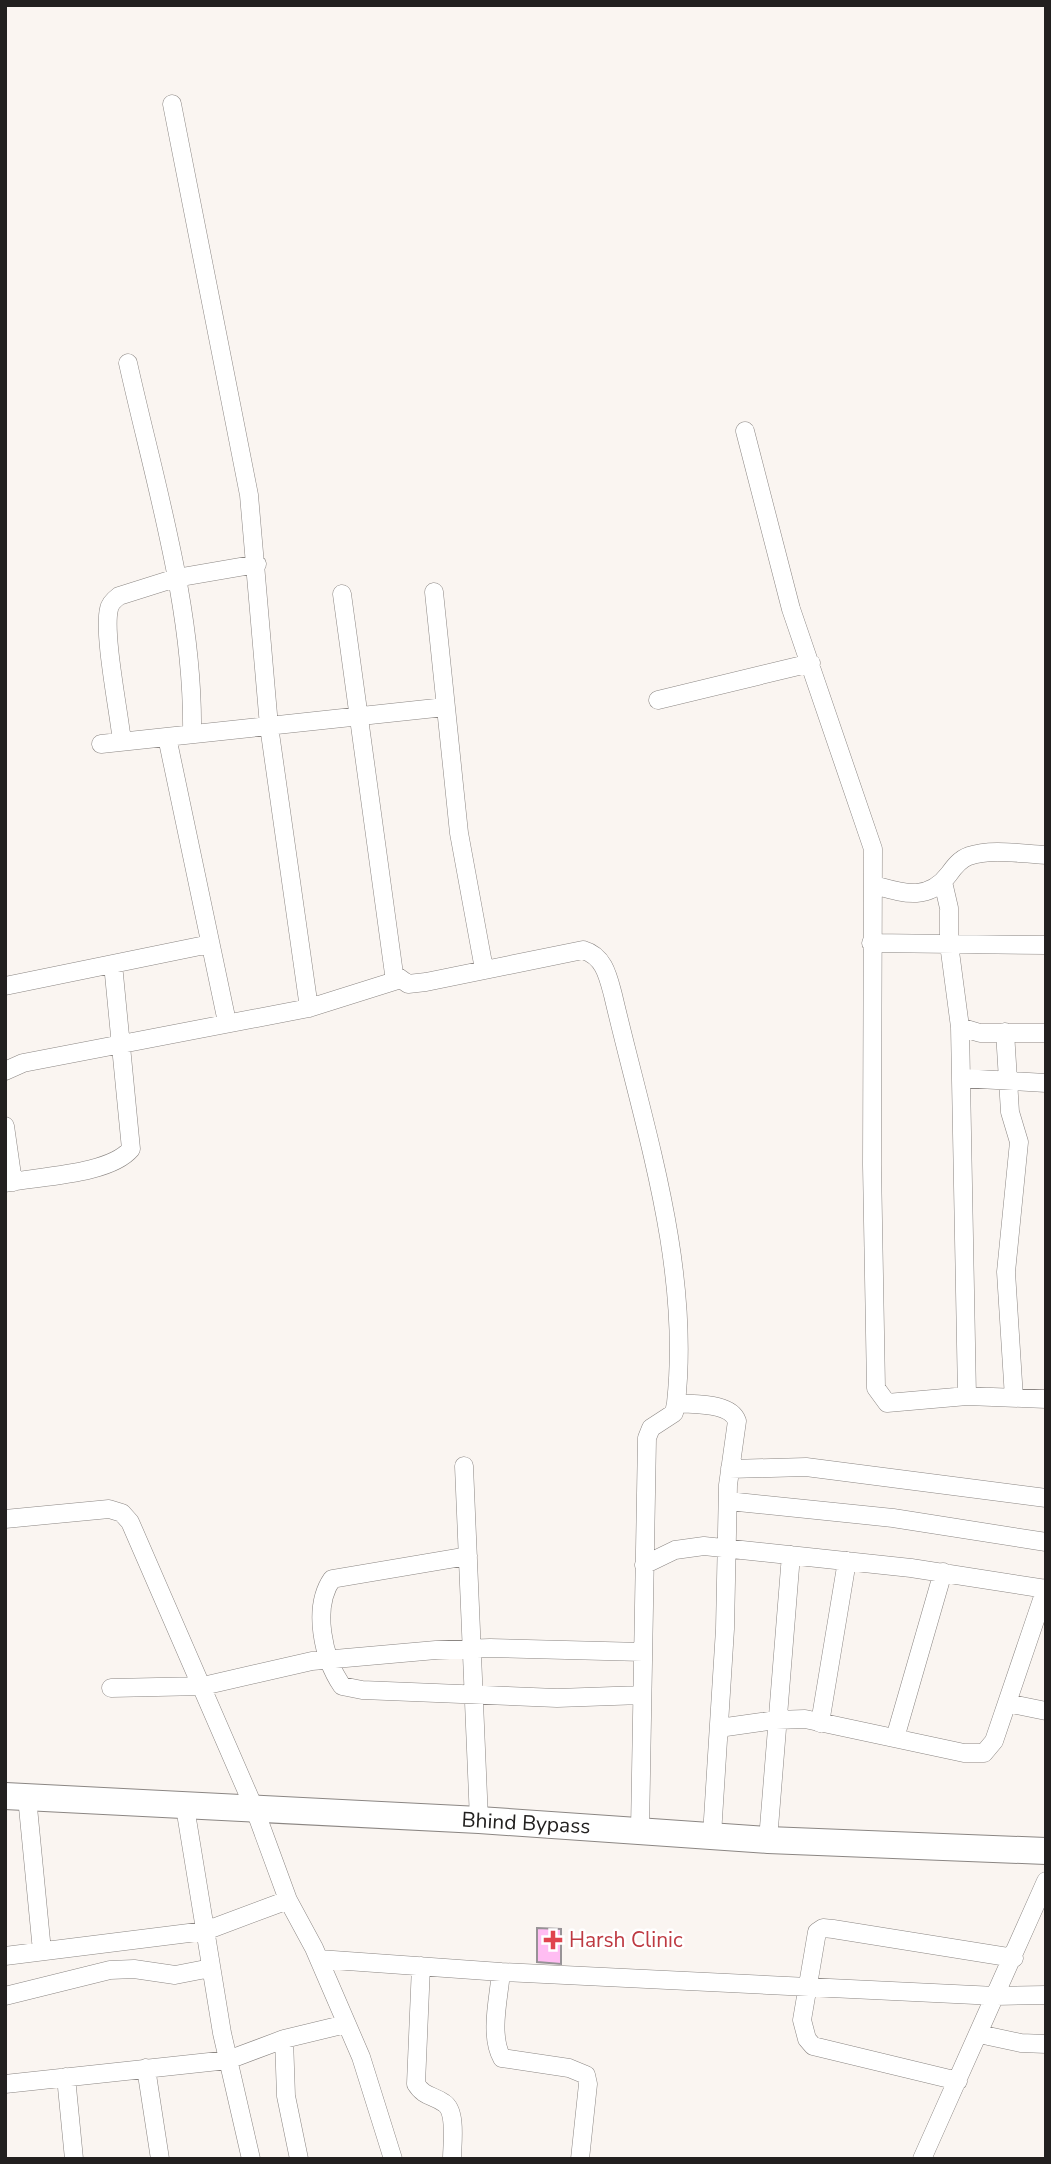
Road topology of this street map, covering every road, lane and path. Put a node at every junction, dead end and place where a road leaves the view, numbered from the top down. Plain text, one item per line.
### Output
1 (172, 104) dead end
2 (128, 363) dead end
3 (745, 431) dead end
4 (257, 564) junction
5 (176, 578) junction
6 (435, 593) dead end
7 (342, 594) dead end
8 (811, 663) junction
9 (658, 700) dead end
10 (444, 707) junction
11 (357, 717) junction
12 (269, 726) junction
13 (192, 734) junction
14 (167, 737) junction
15 (122, 742) junction
16 (101, 744) dead end
17 (1046, 855) edge
18 (943, 882) junction
19 (874, 885) junction
20 (871, 943) junction
21 (211, 944) junction
22 (949, 944) junction
23 (1046, 945) edge
24 (113, 964) junction
25 (484, 969) junction
26 (398, 979) junction
27 (5, 986) edge
28 (309, 1008) junction
29 (227, 1022) junction
30 (960, 1027) junction
31 (1005, 1032) junction
32 (1046, 1033) edge
33 (121, 1043) junction
34 (5, 1071) edge
35 (961, 1078) junction
36 (1006, 1079) junction
37 (1046, 1083) edge
38 (5, 1126) edge
39 (9, 1182) edge
40 (967, 1396) junction
41 (1014, 1398) junction
42 (1046, 1399) edge
43 (676, 1403) junction
44 (464, 1465) dead end
45 (730, 1469) junction
46 (1046, 1498) edge
47 (728, 1501) junction
48 (5, 1519) edge
49 (1046, 1542) edge
50 (728, 1549) junction
51 (791, 1555) junction
52 (468, 1556) junction
53 (847, 1561) junction
54 (644, 1565) junction
55 (943, 1572) junction
56 (1046, 1588) edge
57 (472, 1649) junction
58 (643, 1652) junction
59 (328, 1659) junction
60 (203, 1686) junction
61 (111, 1688) dead end
62 (475, 1693) junction
63 (642, 1695) junction
64 (1007, 1703) junction
65 (1046, 1712) edge
66 (776, 1720) junction
67 (820, 1723) junction
68 (719, 1728) junction
69 (895, 1738) junction
70 (16, 1797) edge
71 (185, 1807) junction
72 (255, 1810) junction
73 (479, 1820) junction
74 (640, 1830) junction
75 (712, 1835) junction
76 (768, 1840) junction
77 (1046, 1851) edge
78 (1046, 1881) edge
79 (288, 1900) junction
80 (205, 1931) junction
81 (42, 1951) junction
82 (5, 1956) edge
83 (1014, 1958) junction
84 (319, 1959) junction
85 (421, 1966) junction
86 (211, 1968) junction
87 (501, 1972) junction
88 (810, 1987) junction
89 (1046, 1995) edge
90 (5, 1996) edge
91 (996, 1996) junction
92 (346, 2024) junction
93 (979, 2034) junction
94 (284, 2039) junction
95 (1046, 2043) edge
96 (228, 2060) junction
97 (146, 2068) junction
98 (66, 2077) junction
99 (958, 2081) junction
100 (5, 2084) edge
101 (74, 2159) edge
102 (160, 2159) edge
103 (251, 2159) edge
104 (299, 2159) edge
105 (393, 2159) edge
106 (452, 2159) edge
107 (580, 2159) edge
108 (922, 2159) edge

1 - 4 street
2 - 5 street
3 - 8 street
4 - 5 street
4 - 12 street
5 - 13 street
5 - 15 street
6 - 10 street
7 - 11 street
8 - 9 street
8 - 19 street
10 - 11 street
10 - 25 street
11 - 12 street
11 - 26 street
12 - 13 street
12 - 28 street
13 - 14 street
14 - 15 street
14 - 21 street
15 - 16 street
17 - 18 street
18 - 19 street
18 - 22 street
19 - 20 street
20 - 22 street
20 - 40 street
21 - 24 street
21 - 29 street
22 - 23 street
22 - 30 street
24 - 27 street
24 - 33 street
25 - 26 street
25 - 43 street
26 - 28 street
28 - 29 street
29 - 33 street
30 - 31 street
30 - 35 street
31 - 32 street
31 - 36 street
33 - 34 street
33 - 39 street
35 - 36 street
35 - 40 street
36 - 37 street
36 - 41 street
38 - 39 street
40 - 41 street
41 - 42 street
43 - 45 street
43 - 54 street
44 - 52 street
45 - 46 street
45 - 47 street
47 - 49 street
47 - 50 street
48 - 60 street
50 - 51 street
50 - 54 street
50 - 68 street
51 - 53 street
51 - 66 street
52 - 57 street
52 - 59 street
53 - 55 street
53 - 67 street
54 - 58 street
55 - 56 street
55 - 69 street
56 - 64 street
57 - 58 street
57 - 59 street
57 - 62 street
58 - 63 street
59 - 60 street
59 - 62 street
60 - 61 street
60 - 72 street
62 - 63 street
62 - 73 street
63 - 74 street
64 - 65 street
64 - 69 street
66 - 67 street
66 - 68 street
66 - 76 street
67 - 69 street
68 - 75 street
70 - 71 street, Bhind Bypass
70 - 81 street
71 - 72 street, Bhind Bypass
71 - 80 street
72 - 73 street, Bhind Bypass
72 - 79 street
73 - 74 street, Bhind Bypass
74 - 75 street, Bhind Bypass
75 - 76 street, Bhind Bypass
76 - 77 street, Bhind Bypass
78 - 83 street
79 - 80 street
79 - 84 street
80 - 81 street
80 - 86 street
81 - 82 street
83 - 88 street
83 - 91 street
84 - 85 street
84 - 92 street
85 - 87 street
85 - 106 street
86 - 90 street
86 - 96 street
87 - 88 street
87 - 107 street
88 - 91 street
88 - 99 street
89 - 91 street
91 - 93 street
92 - 94 street
92 - 105 street
93 - 95 street
93 - 99 street
94 - 96 street
94 - 104 street
96 - 97 street
96 - 103 street
97 - 98 street
97 - 102 street
98 - 100 street
98 - 101 street
99 - 108 street

